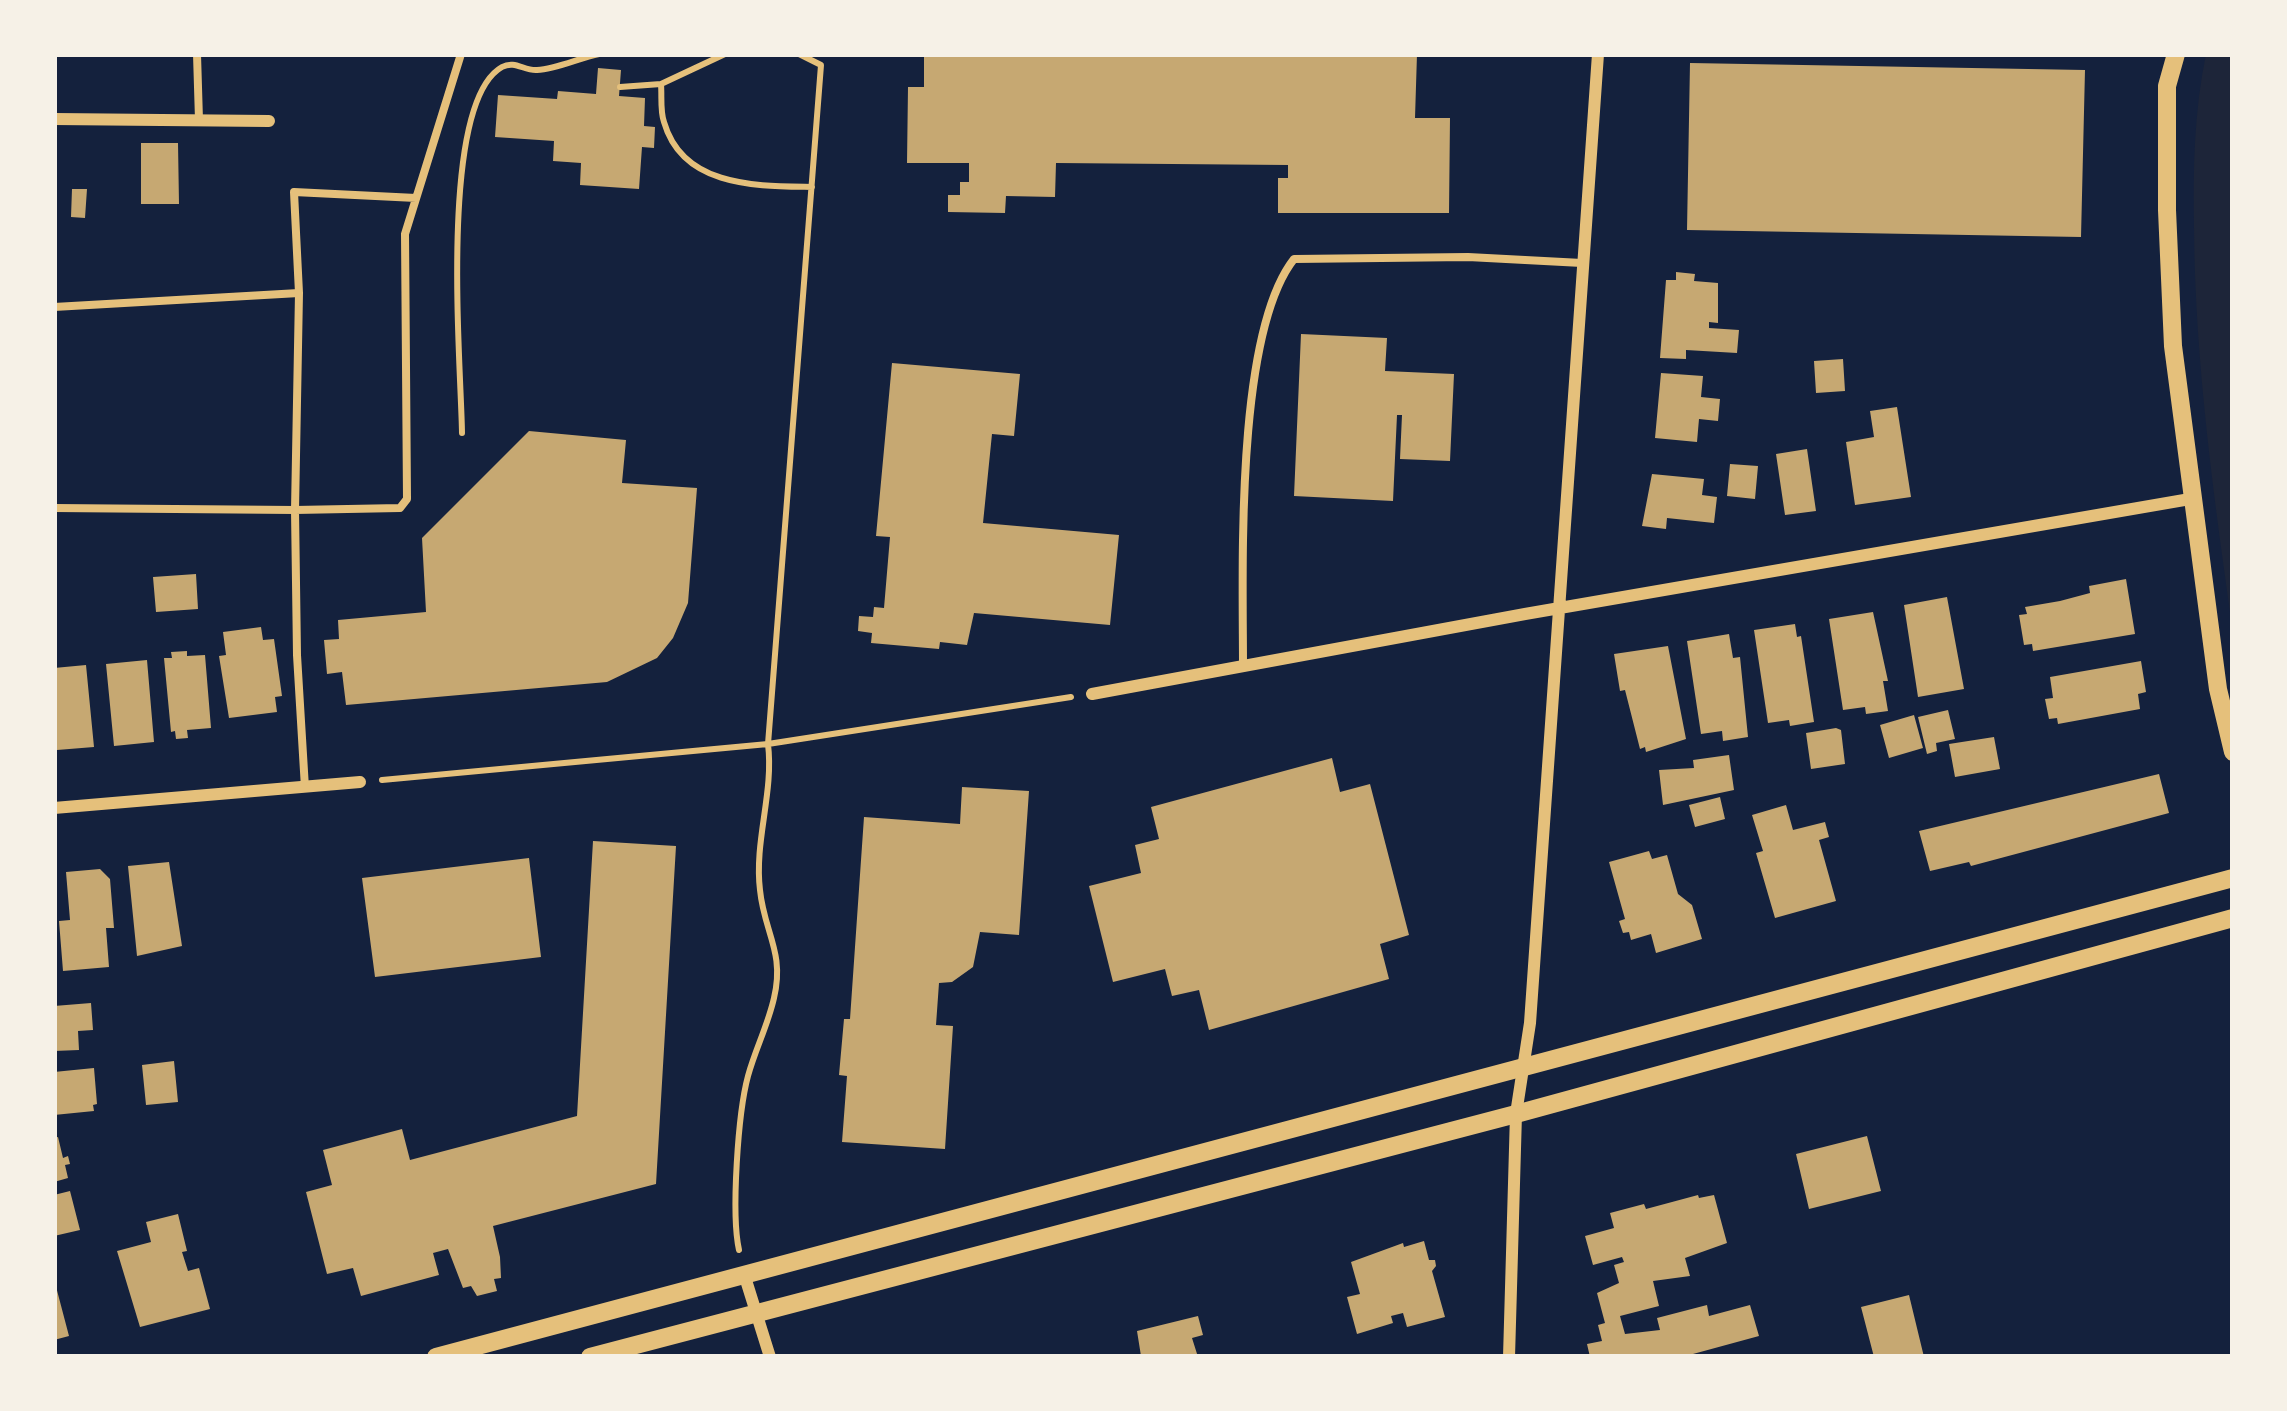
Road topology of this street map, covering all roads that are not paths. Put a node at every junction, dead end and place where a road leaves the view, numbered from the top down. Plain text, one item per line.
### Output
1 (197, 54) edge
2 (460, 54) edge
3 (1598, 54) edge
4 (2176, 54) edge
5 (54, 119) edge
6 (200, 120) junction
7 (269, 121) dead end
8 (416, 199) junction
9 (1582, 263) junction
10 (298, 293) junction
11 (54, 307) edge
12 (2190, 499) junction
13 (54, 508) edge
14 (295, 510) junction
15 (1556, 608) junction
16 (1244, 666) junction
17 (1092, 694) road end
18 (2233, 752) edge
19 (360, 782) road end
20 (304, 788) junction
21 (54, 808) edge
22 (2233, 878) edge
23 (2233, 918) edge
24 (1523, 1064) junction
25 (1516, 1114) junction
26 (745, 1277) junction
27 (756, 1312) junction
28 (436, 1357) edge
29 (590, 1357) edge
30 (770, 1357) edge
31 (1510, 1357) edge

1 - 6 lane
2 - 8 lane
3 - 9 street
4 - 12 street
5 - 6 street
6 - 7 street
8 - 10 lane
8 - 14 lane
9 - 15 street
9 - 16 lane
10 - 11 lane
10 - 14 lane
12 - 15 street
12 - 18 street
13 - 14 lane
14 - 20 lane
15 - 16 street
15 - 24 street
16 - 17 street
19 - 20 street
20 - 21 street
22 - 24 street
23 - 25 street
24 - 25 street
24 - 26 street
25 - 27 street
25 - 31 street
26 - 27 street
26 - 28 street
27 - 29 street
27 - 30 street

